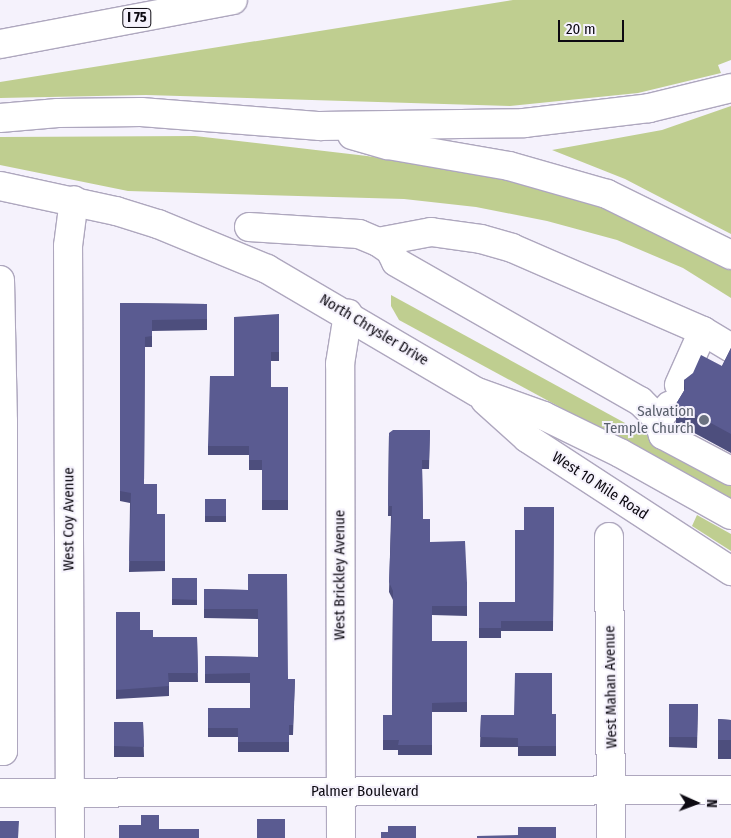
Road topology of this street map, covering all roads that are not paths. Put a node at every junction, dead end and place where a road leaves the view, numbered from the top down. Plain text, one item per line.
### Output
1 (233, 0) edge
2 (0, 44) edge
3 (731, 88) edge
4 (0, 118) edge
5 (320, 126) junction
6 (0, 186) edge
7 (74, 200) junction
8 (249, 227) dead end
9 (378, 242) junction
10 (731, 256) edge
11 (0, 280) edge
12 (348, 314) junction
13 (702, 331) junction
14 (731, 348) edge
15 (477, 392) junction
16 (669, 403) junction
17 (731, 471) edge
18 (731, 515) edge
19 (609, 537) dead end
20 (731, 571) edge
21 (0, 751) edge
22 (731, 790) edge
23 (611, 791) junction
24 (70, 792) junction
25 (341, 792) junction
26 (0, 793) edge
27 (70, 838) edge
28 (341, 838) edge
29 (611, 838) edge

1 - 2 main road, I 75
3 - 5 main road
4 - 5 main road
5 - 10 main road
6 - 7 main road, North Chrysler Drive
7 - 12 main road, North Chrysler Drive
7 - 24 main road, West Coy Avenue
8 - 9 main road
9 - 13 main road
9 - 16 main road
11 - 21 main road
12 - 15 main road, North Chrysler Drive
12 - 25 main road, West Brickley Avenue
13 - 14 main road
13 - 16 main road
15 - 18 main road, North Chrysler Drive
15 - 20 main road, West 10 Mile Road
16 - 17 main road
19 - 23 main road, West Mahan Avenue
22 - 23 main road, Palmer Boulevard
23 - 25 main road, Palmer Boulevard
23 - 29 main road, West Mahan Avenue
24 - 25 main road, Palmer Boulevard
24 - 26 main road, Palmer Boulevard
24 - 27 main road, West Coy Avenue
25 - 28 main road, West Brickley Avenue

